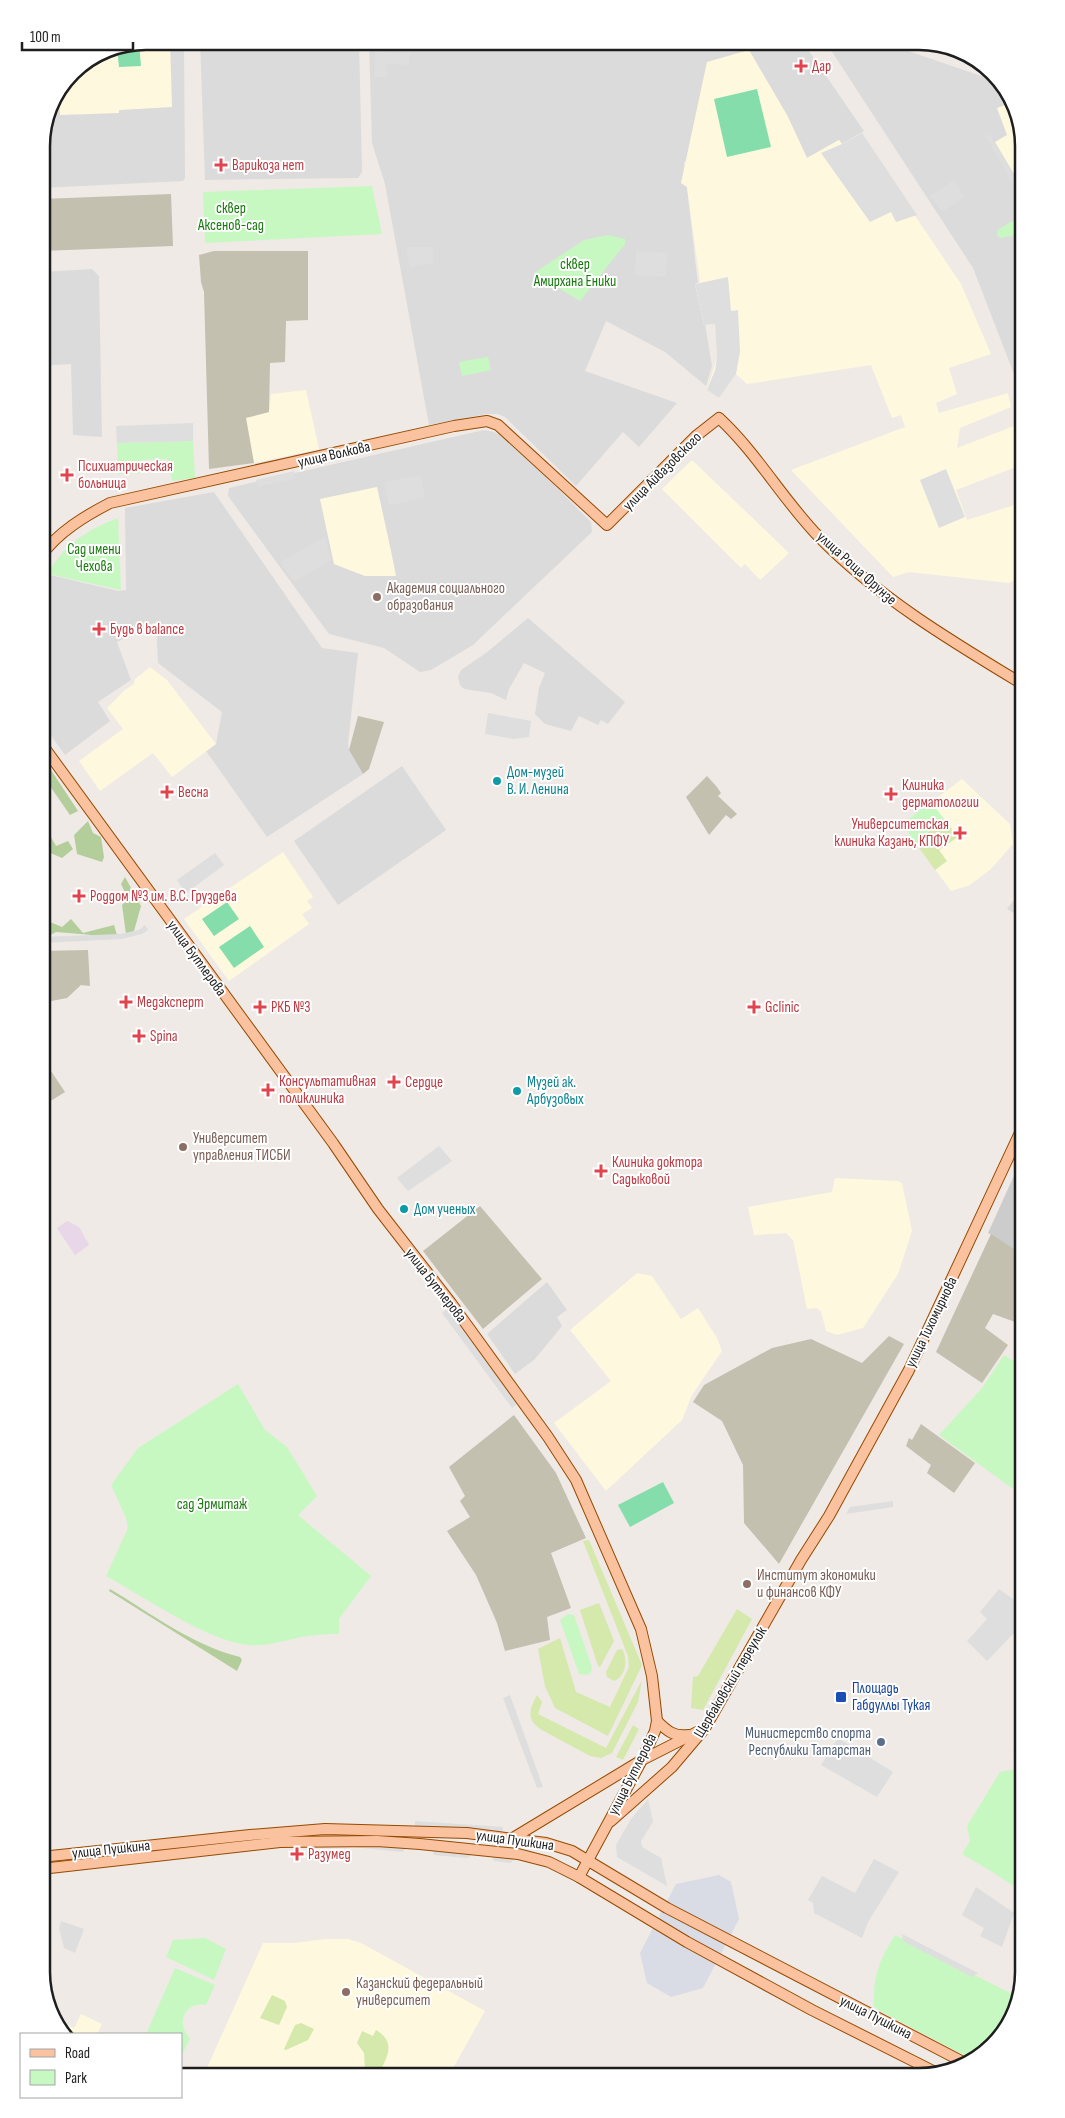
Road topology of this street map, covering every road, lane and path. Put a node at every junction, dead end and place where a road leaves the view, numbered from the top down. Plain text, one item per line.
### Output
1 (719, 418) joint
2 (607, 525) joint
3 (50, 545) edge
4 (1015, 680) edge
5 (50, 754) edge
6 (1015, 1143) edge
7 (829, 1516) joint
8 (657, 1721) junction
9 (705, 1728) junction
10 (695, 1734) junction
11 (642, 1760) junction
12 (605, 1827) junction
13 (513, 1838) junction
14 (50, 1856) edge
15 (588, 1860) junction
16 (50, 1868) edge
17 (578, 1877) junction
18 (958, 2059) edge
19 (926, 2068) edge

1 - 2 main road, улица Айвазовского
1 - 4 main road, улица Роща Фрунзе
2 - 3 main road, улица Волкова
5 - 8 main road, улица Бутлерова
6 - 7 main road, улица Тихомирнова
7 - 9 main road, Щербаковский переулок
8 - 10 main road
8 - 11 main road, улица Бутлерова
9 - 10 main road
9 - 12 main road, Щербаковский переулок
10 - 11 main road
11 - 12 main road, улица Бутлерова
11 - 13 main road
12 - 15 main road, улица Бутлерова
13 - 14 main road, улица Пушкина
13 - 15 main road, улица Пушкина
15 - 17 main road, улица Бутлерова
15 - 18 main road, улица Пушкина
16 - 17 main road, улица Пушкина
17 - 19 main road, улица Пушкина

